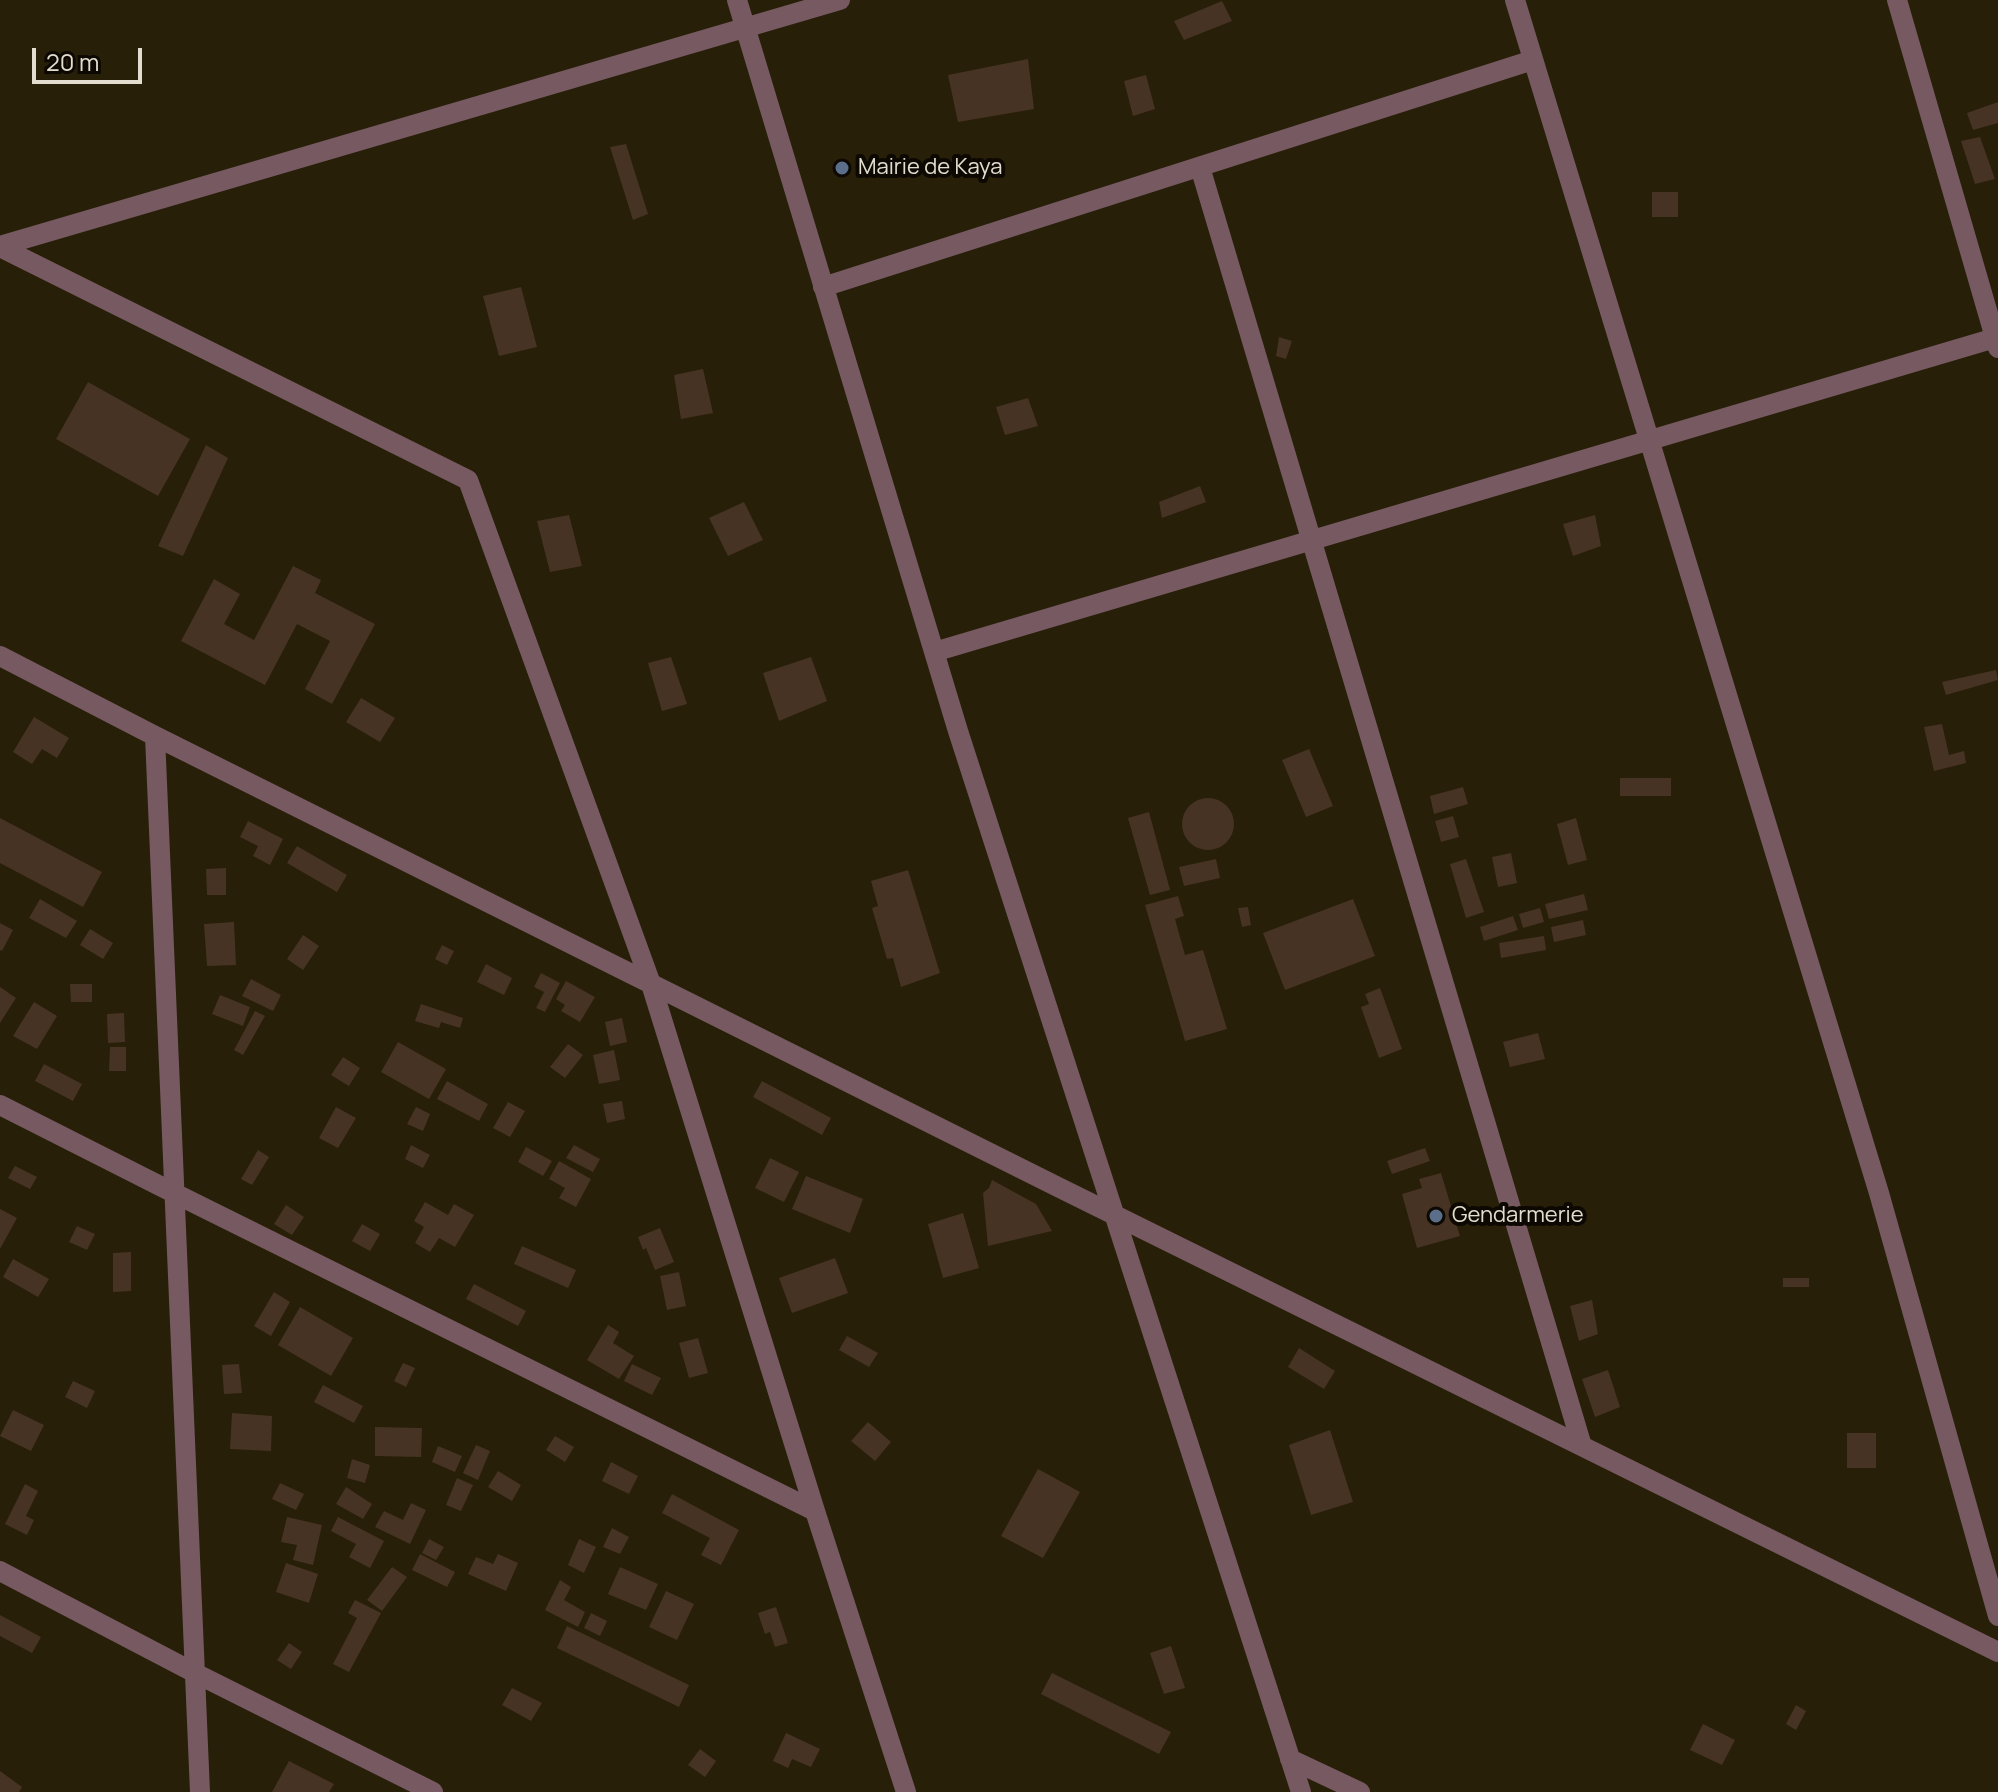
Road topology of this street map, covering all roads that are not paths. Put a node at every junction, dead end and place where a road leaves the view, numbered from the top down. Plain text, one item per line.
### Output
1 (737, 0) edge
2 (840, 0) edge
3 (1515, 0) edge
4 (1897, 0) edge
5 (745, 28) junction
6 (1533, 60) junction
7 (1200, 167) junction
8 (0, 246) edge
9 (823, 287) junction
10 (1997, 341) edge
11 (1649, 440) junction
12 (1311, 540) junction
13 (934, 652) junction
14 (0, 656) edge
15 (155, 736) junction
16 (651, 984) junction
17 (0, 1105) edge
18 (174, 1193) junction
19 (1114, 1214) junction
20 (1582, 1446) junction
21 (815, 1511) junction
22 (0, 1571) edge
23 (1998, 1616) edge
24 (1998, 1652) edge
25 (195, 1673) junction
26 (1290, 1759) junction
27 (200, 1792) edge
28 (433, 1792) edge
29 (906, 1792) edge
30 (1301, 1792) edge
31 (1360, 1792) edge

1 - 5 street
2 - 5 street
3 - 6 street
4 - 10 street
5 - 8 street
5 - 9 street
6 - 7 street
6 - 11 street
7 - 9 street
7 - 12 street
8 - 16 street
9 - 13 street
10 - 11 street
11 - 12 street
11 - 23 street
12 - 13 street
12 - 20 street
13 - 19 street
14 - 15 street
15 - 16 street
15 - 18 street
16 - 19 street
16 - 21 street
17 - 18 street
18 - 21 street
18 - 25 street
19 - 20 street
19 - 26 street
20 - 24 street
21 - 29 street
22 - 25 street
25 - 27 street
25 - 28 street
26 - 30 street
26 - 31 street

